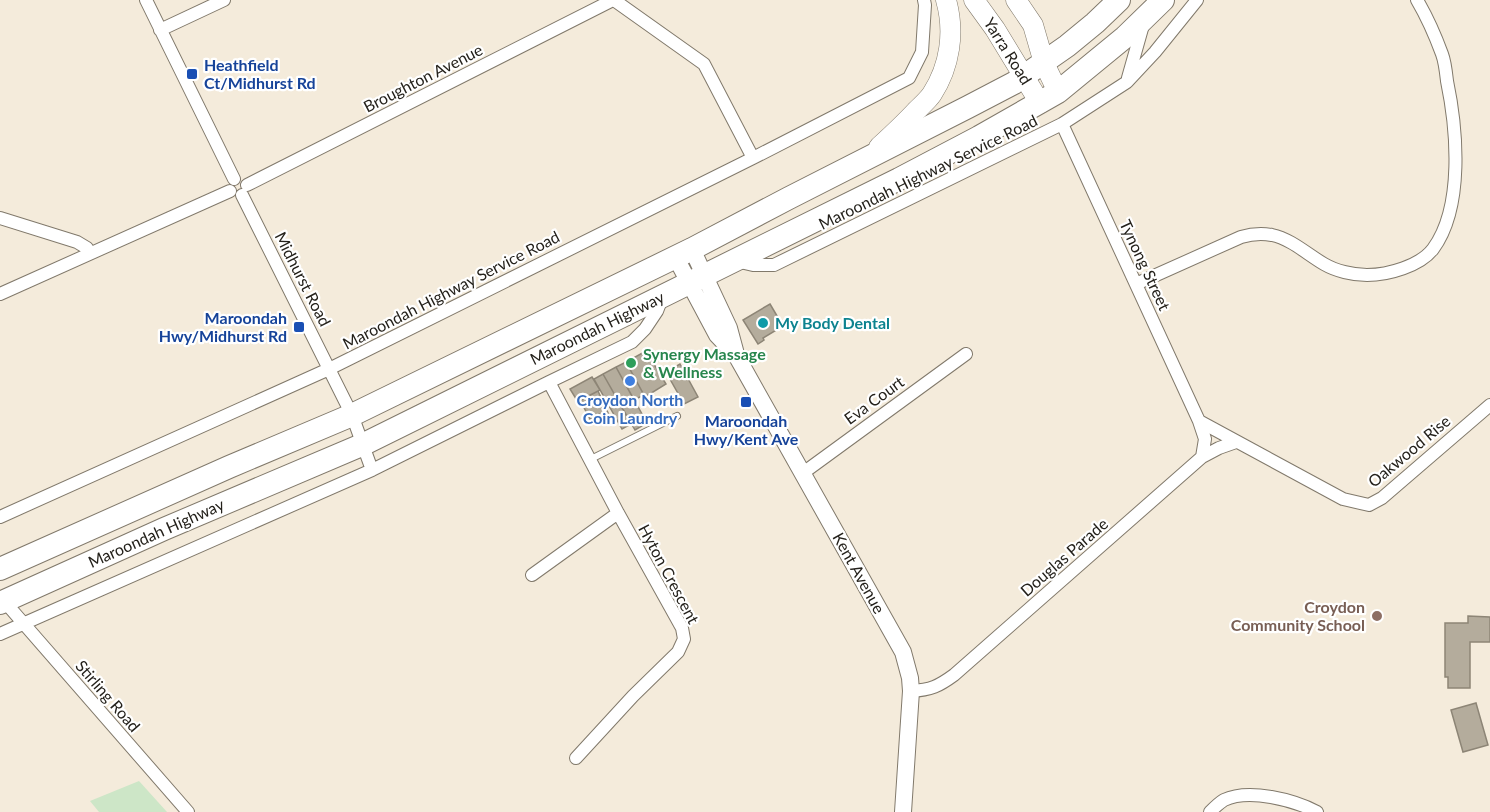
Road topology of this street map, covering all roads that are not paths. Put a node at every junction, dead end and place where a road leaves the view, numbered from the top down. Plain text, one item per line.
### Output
1 (146, 0) edge
2 (224, 0) edge
3 (613, 0) edge
4 (924, 0) edge
5 (946, 0) edge
6 (1016, 0) edge
7 (1119, 0) edge
8 (1162, 0) edge
9 (1197, 0) edge
10 (1418, 0) edge
11 (980, 2) edge
12 (1145, 18) junction
13 (160, 30) junction
14 (1044, 63) junction
15 (1022, 76) junction
16 (1127, 82) junction
17 (1049, 97) junction
18 (1062, 124) junction
19 (753, 158) junction
20 (866, 159) junction
21 (240, 191) junction
22 (0, 218) edge
23 (90, 253) junction
24 (684, 254) junction
25 (735, 260) junction
26 (697, 279) junction
27 (1136, 284) junction
28 (0, 294) edge
29 (662, 296) junction
30 (966, 354) dead end
31 (329, 369) junction
32 (549, 382) junction
33 (1490, 405) edge
34 (352, 415) junction
35 (677, 416) dead end
36 (1199, 421) junction
37 (1236, 442) junction
38 (363, 444) junction
39 (1203, 457) junction
40 (591, 459) junction
41 (372, 470) junction
42 (803, 473) junction
43 (618, 513) junction
44 (0, 517) edge
45 (0, 568) edge
46 (532, 574) dead end
47 (2, 602) edge
48 (22, 624) junction
49 (0, 634) edge
50 (911, 691) junction
51 (576, 758) dead end
52 (188, 812) edge
53 (903, 812) edge
54 (1210, 812) edge
55 (1317, 812) edge

1 - 13 street
2 - 13 street
3 - 19 street
3 - 21 street, Broughton Avenue
4 - 19 street, Maroondah Highway Service Road
5 - 20 main road
6 - 14 main road, Yarra Road
7 - 14 highway, Maroondah Highway
8 - 12 highway, Maroondah Highway
9 - 16 street, Maroondah Highway Service Road
10 - 27 street
11 - 15 main road, Yarra Road
12 - 16 street
12 - 17 highway, Maroondah Highway
13 - 21 street
14 - 15 highway, Maroondah Highway
14 - 17 main road, Yarra Road
15 - 17 main road, Yarra Road
15 - 20 highway, Maroondah Highway
16 - 18 street, Maroondah Highway Service Road
17 - 25 highway, Maroondah Highway
18 - 25 street, Maroondah Highway Service Road
18 - 27 street, Tynong Street
19 - 31 street, Maroondah Highway Service Road
20 - 24 highway, Maroondah Highway
21 - 23 street, Broughton Avenue
21 - 31 street, Midhurst Road
22 - 23 street
23 - 28 street, Broughton Avenue
24 - 26 main road, Kent Avenue
24 - 34 highway, Maroondah Highway
25 - 26 highway, Maroondah Highway
26 - 29 highway, Maroondah Highway
26 - 42 main road, Kent Avenue
27 - 36 street, Tynong Street
29 - 32 street
29 - 38 highway, Maroondah Highway
30 - 42 street, Eva Court
31 - 34 street, Midhurst Road
31 - 44 street, Maroondah Highway Service Road
32 - 40 street, Hyton Crescent
32 - 41 street
33 - 37 street, Oakwood Rise
34 - 38 street, Midhurst Road
34 - 45 highway, Maroondah Highway
35 - 40 lane
36 - 37 street
36 - 39 street, Tynong Street
37 - 39 street, Douglas Parade
38 - 41 street, Midhurst Road
38 - 47 highway, Maroondah Highway
39 - 50 street, Douglas Parade
40 - 43 street, Hyton Crescent
41 - 48 street
42 - 50 main road, Kent Avenue
43 - 46 street
43 - 51 street, Hyton Crescent
47 - 48 street, Stirling Road
48 - 49 street
48 - 52 street, Stirling Road
50 - 53 main road, Kent Avenue
54 - 55 street

